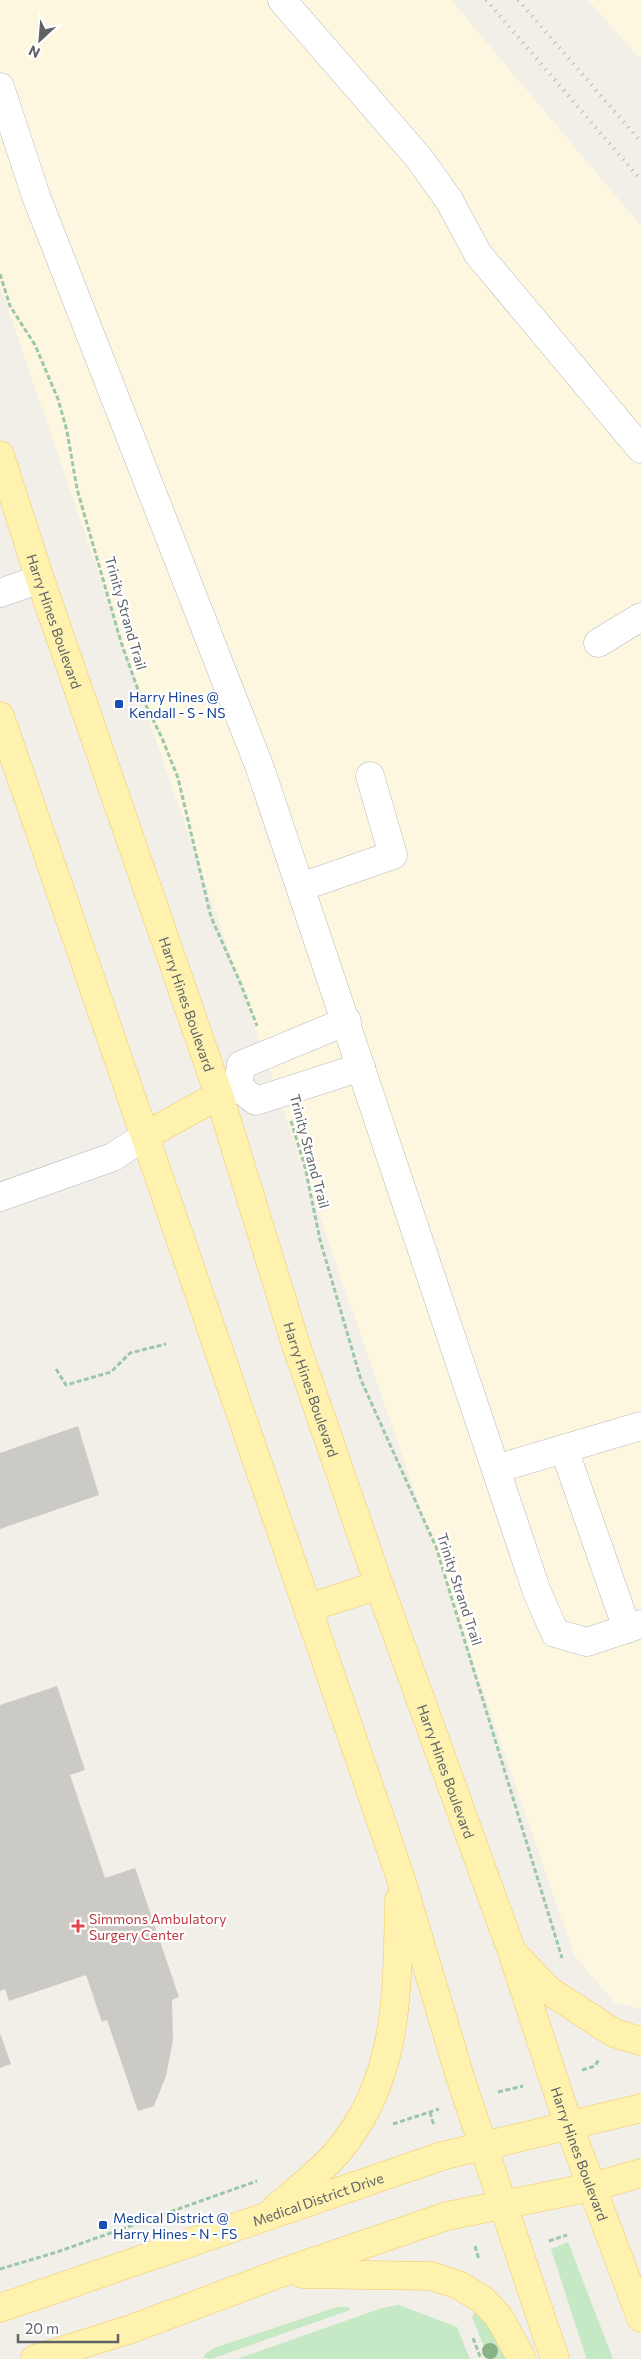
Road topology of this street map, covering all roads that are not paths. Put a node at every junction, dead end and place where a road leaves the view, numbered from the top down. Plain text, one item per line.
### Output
1 (282, 0) edge
2 (0, 87) edge
3 (641, 449) edge
4 (0, 456) edge
5 (40, 580) junction
6 (0, 593) edge
7 (641, 617) edge
8 (598, 643) dead end
9 (0, 716) edge
10 (370, 776) dead end
11 (301, 887) junction
12 (347, 1021) junction
13 (361, 1067) junction
14 (229, 1091) junction
15 (144, 1136) junction
16 (0, 1197) edge
17 (641, 1426) edge
18 (564, 1449) junction
19 (496, 1470) junction
20 (379, 1585) junction
21 (308, 1608) junction
22 (634, 1627) edge
23 (400, 1876) junction
24 (512, 1952) junction
25 (641, 2041) edge
26 (641, 2108) edge
27 (570, 2126) junction
28 (483, 2146) junction
29 (641, 2173) edge
30 (592, 2186) junction
31 (503, 2206) junction
32 (263, 2218) junction
33 (278, 2274) junction
34 (640, 2305) edge
35 (0, 2308) edge
36 (35, 2359) edge
37 (522, 2359) edge
38 (555, 2359) edge

1 - 3 street
2 - 11 street
4 - 5 main road, Harry Hines Boulevard
5 - 6 street
5 - 14 main road, Harry Hines Boulevard
7 - 8 street
9 - 15 main road
10 - 11 street
11 - 12 street
12 - 13 street
12 - 14 street
13 - 14 street
13 - 19 street
14 - 15 main road
14 - 20 main road, Harry Hines Boulevard
15 - 16 street
15 - 21 main road
17 - 18 street
18 - 19 street
18 - 22 street
19 - 22 street
20 - 21 main road
20 - 24 main road, Harry Hines Boulevard
21 - 23 main road
23 - 28 main road
23 - 32 main road
24 - 25 main road
24 - 27 main road, Harry Hines Boulevard
26 - 27 main road, Medical District Drive
27 - 28 main road, Medical District Drive
27 - 30 main road, Harry Hines Boulevard
28 - 31 main road
28 - 32 main road, Medical District Drive
29 - 30 main road
30 - 31 main road
30 - 34 main road, Harry Hines Boulevard
31 - 33 main road
31 - 38 main road
32 - 35 main road, Medical District Drive
33 - 36 main road
33 - 37 main road

